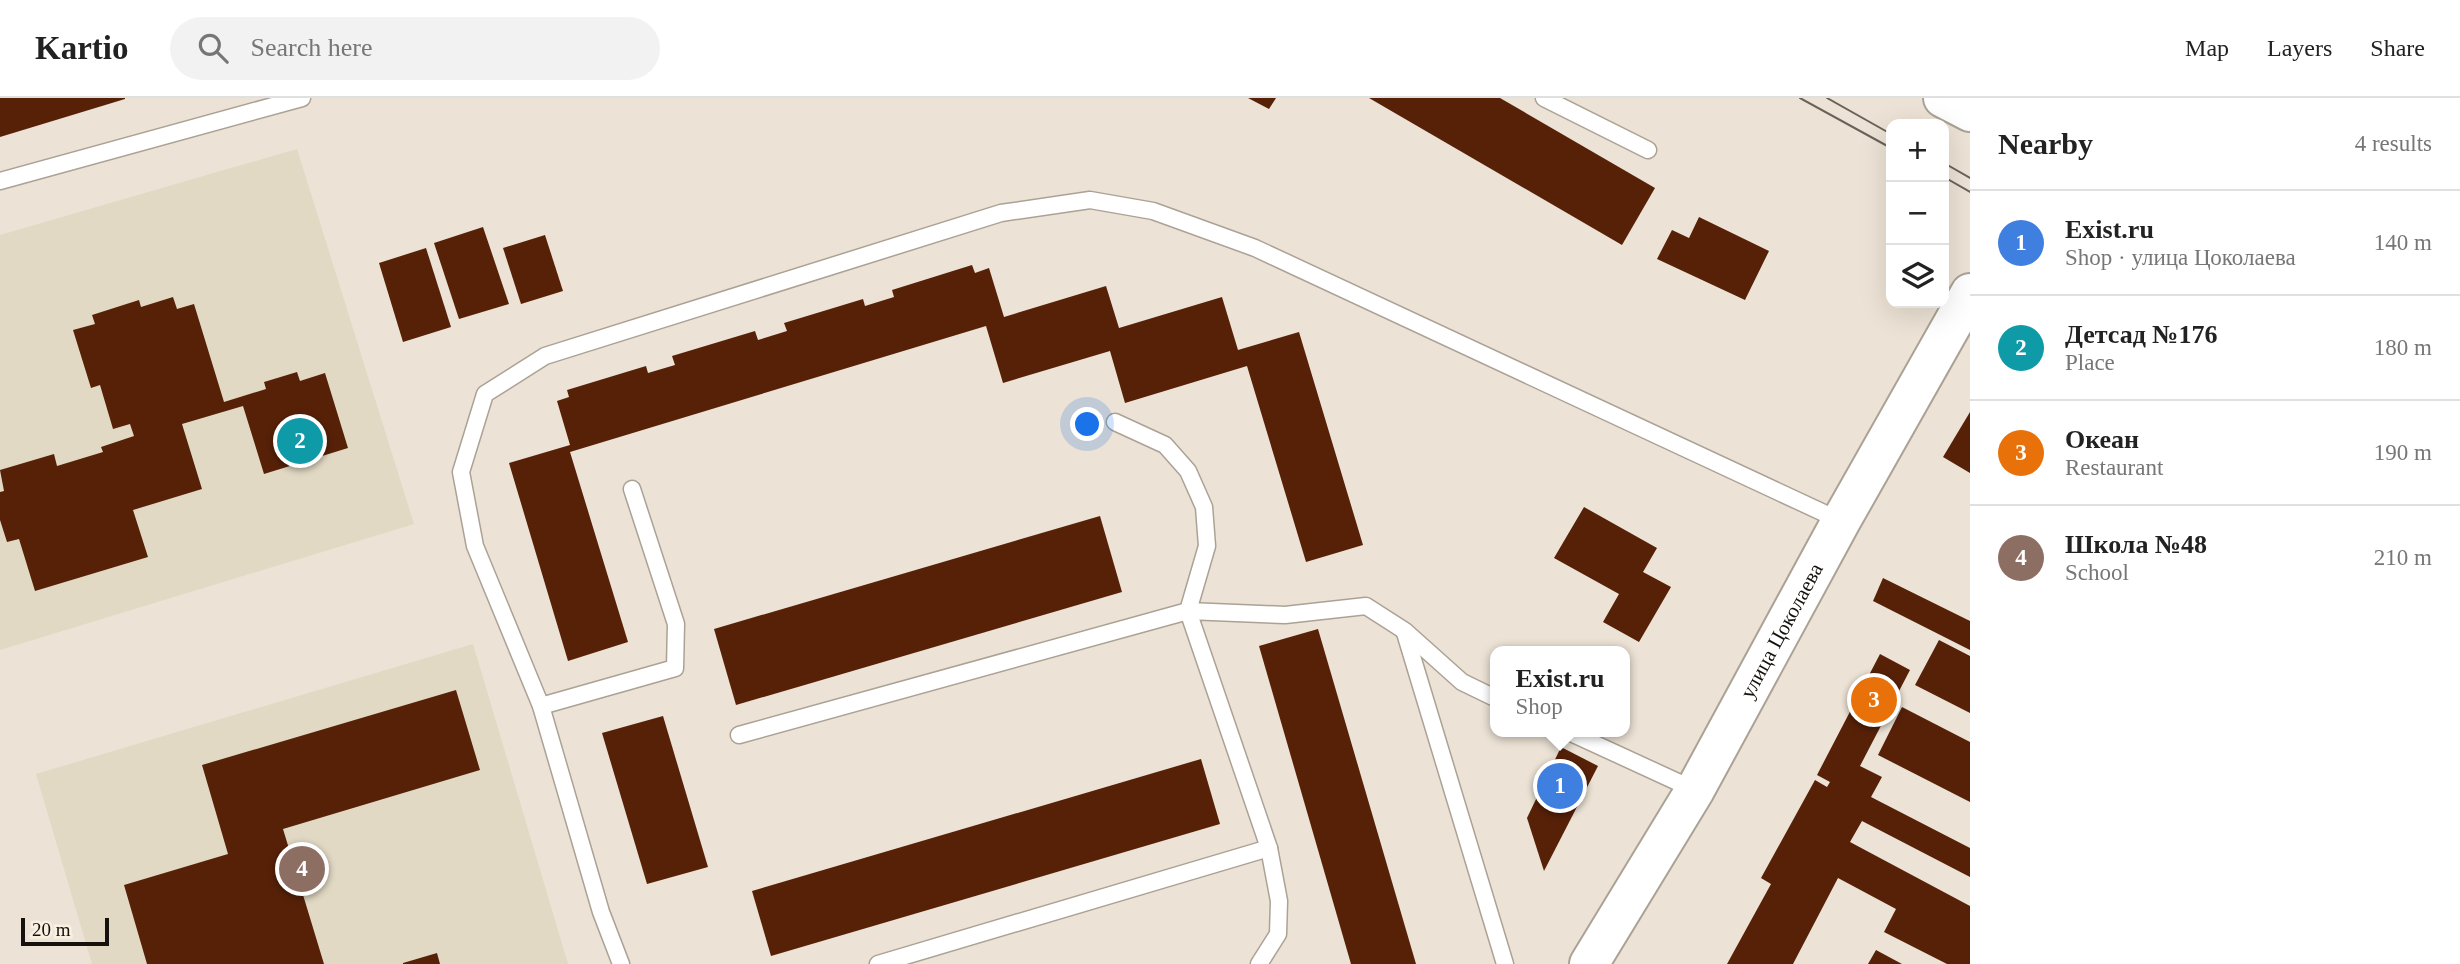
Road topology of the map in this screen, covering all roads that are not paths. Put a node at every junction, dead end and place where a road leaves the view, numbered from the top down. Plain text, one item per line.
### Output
1 (302, 98) edge
2 (1544, 98) edge
3 (1943, 98) edge
4 (1970, 112) edge
5 (1648, 150) dead end
6 (0, 181) edge
7 (1970, 293) edge
8 (1115, 422) dead end
9 (632, 489) dead end
10 (1841, 521) junction
11 (1188, 611) junction
12 (1405, 631) junction
13 (1490, 696) edge
14 (541, 706) junction
15 (739, 735) dead end
16 (1580, 737) edge
17 (1695, 790) junction
18 (1269, 848) junction
19 (621, 964) edge
20 (878, 964) edge
21 (1259, 964) edge
22 (1505, 964) edge
23 (1589, 964) edge

1 - 6 lane
2 - 5 lane
3 - 4 street
7 - 10 street, улица Цоколаева
8 - 11 lane
9 - 14 lane
10 - 14 lane
10 - 17 street, улица Цоколаева
11 - 12 lane
11 - 15 lane
11 - 18 lane
12 - 13 lane
12 - 22 lane
14 - 19 lane
16 - 17 lane
17 - 23 street, улица Цоколаева
18 - 20 lane
18 - 21 lane

